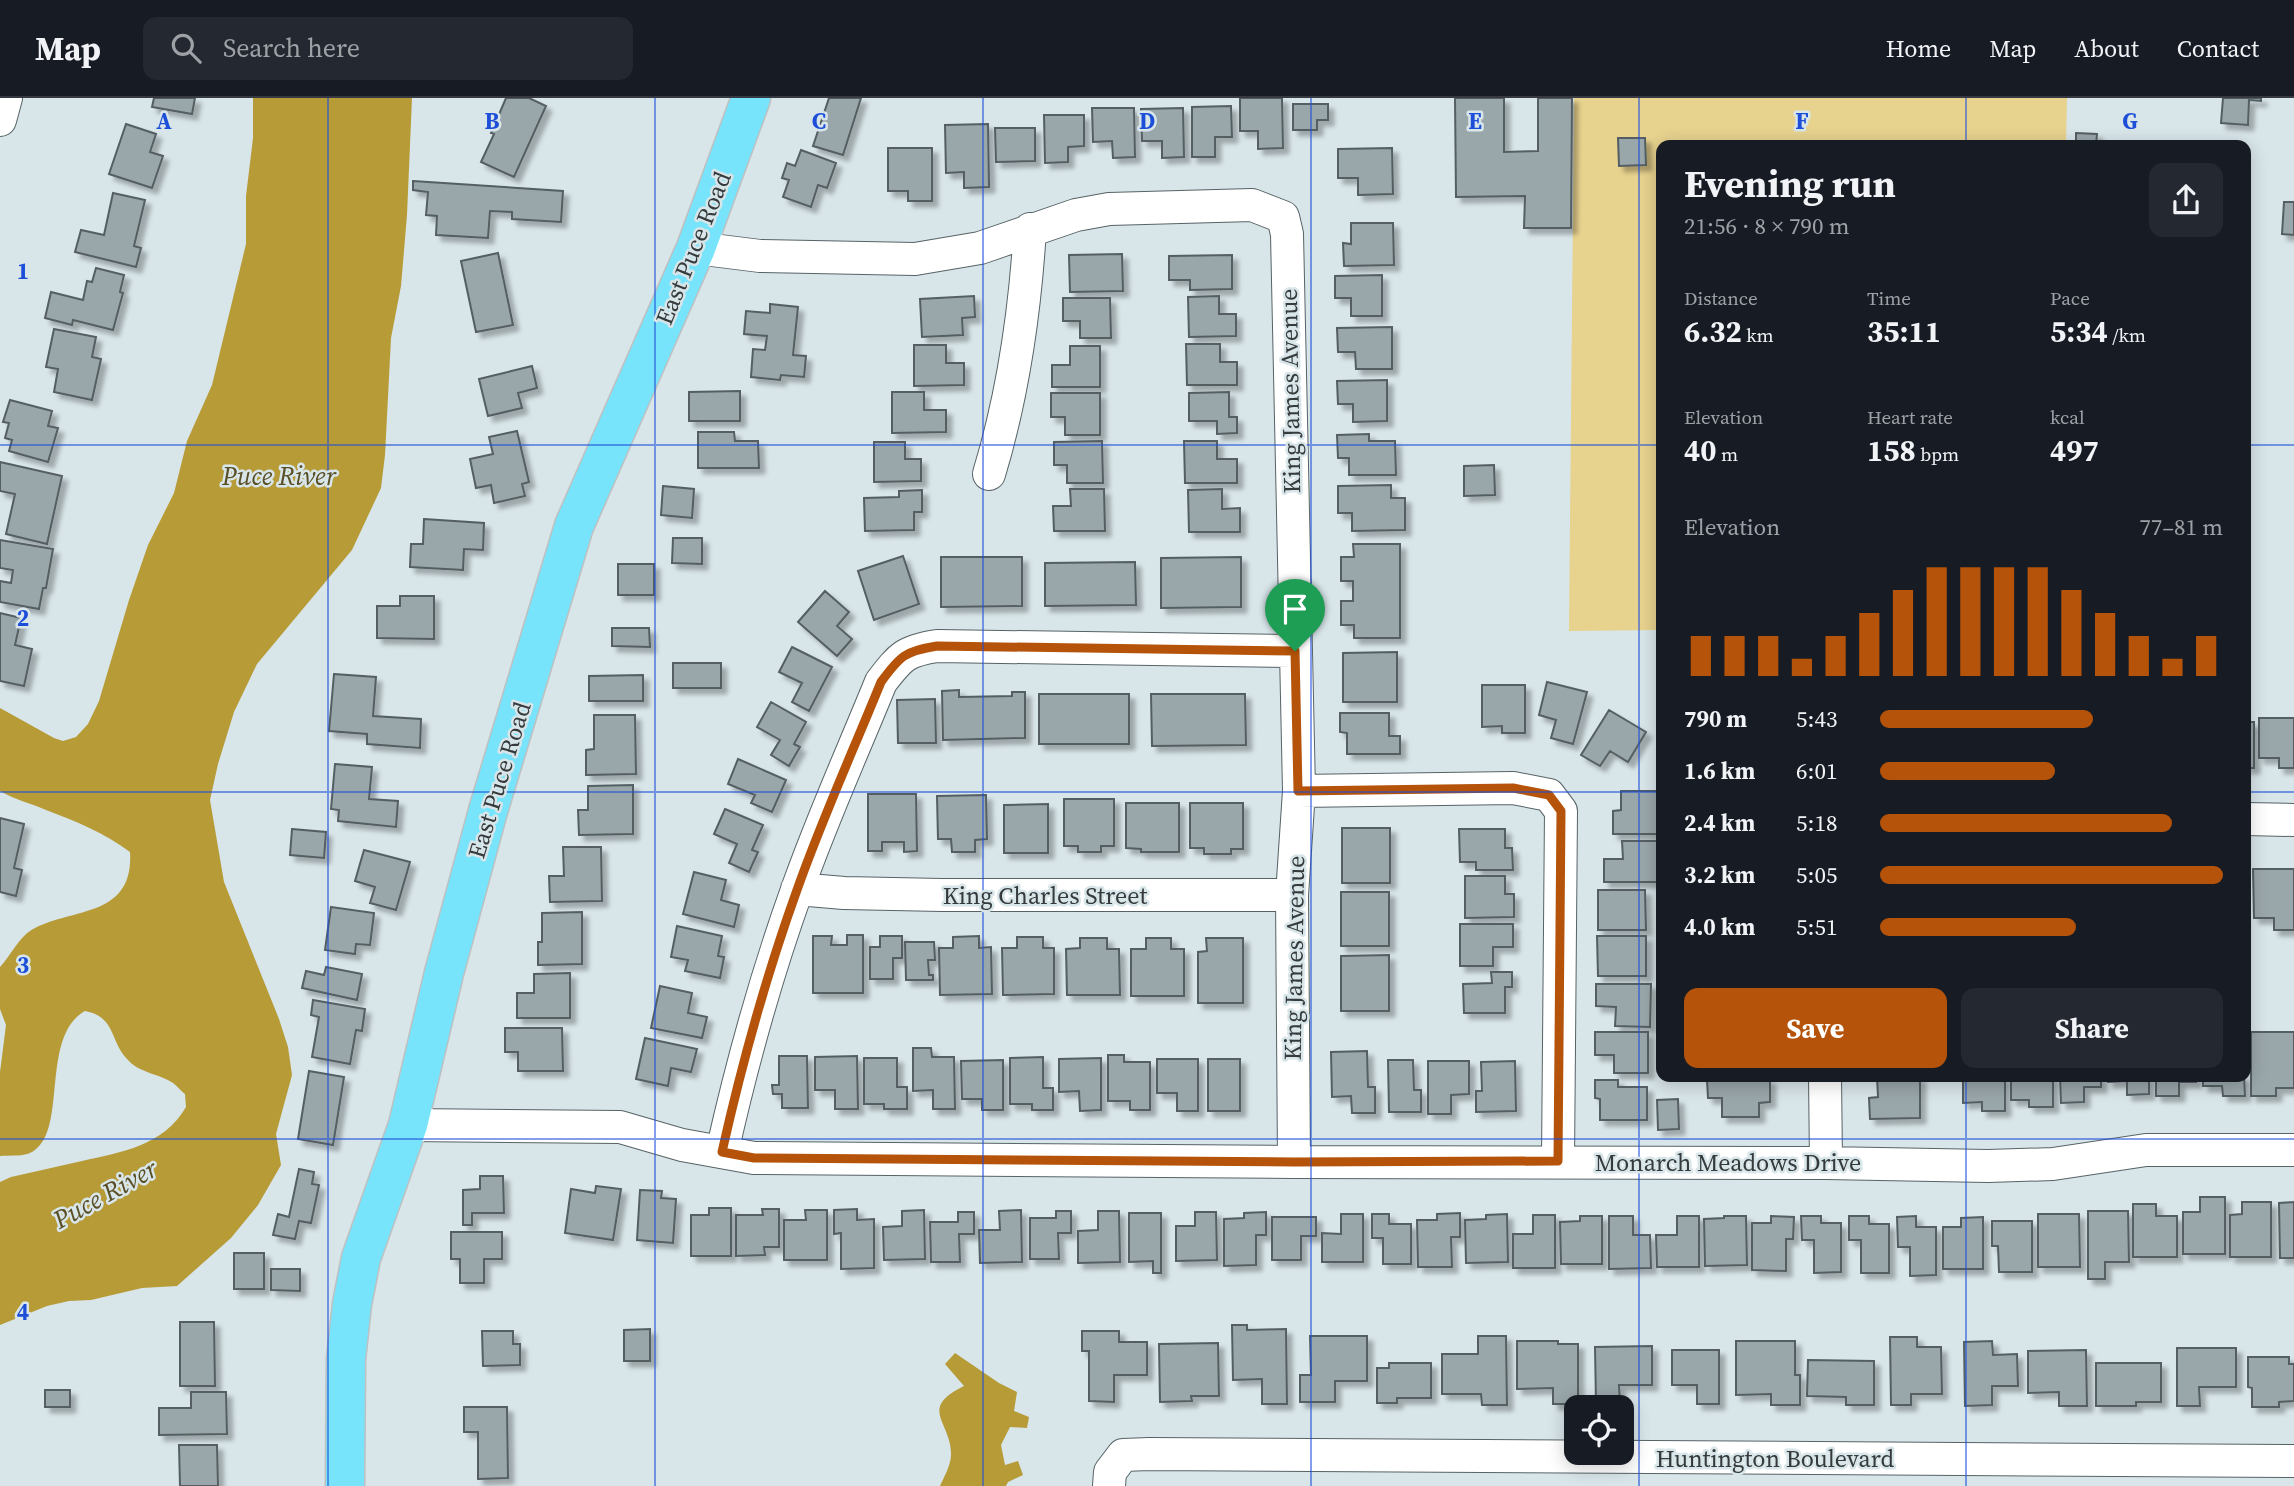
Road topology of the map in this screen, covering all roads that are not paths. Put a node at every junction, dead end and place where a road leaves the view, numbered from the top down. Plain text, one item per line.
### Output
1 (6, 98) edge
2 (751, 98) edge
3 (0, 120) edge
4 (1030, 229) junction
5 (696, 248) junction
6 (989, 474) dead end
7 (1295, 651) junction
8 (1298, 791) junction
9 (2251, 819) edge
10 (2294, 820) edge
11 (797, 889) junction
12 (1292, 895) junction
13 (1825, 1082) edge
14 (408, 1125) junction
15 (2294, 1150) edge
16 (722, 1152) junction
17 (1558, 1161) junction
18 (1294, 1162) junction
19 (1826, 1163) junction
20 (2294, 1461) edge
21 (345, 1486) edge
22 (1110, 1486) edge

1 - 3 street
2 - 5 main road, East Puce Road
4 - 5 street, King James Avenue
4 - 6 street
4 - 7 street, King James Avenue
5 - 14 main road, East Puce Road
7 - 8 street, King James Avenue
7 - 11 street
8 - 12 street, King James Avenue
8 - 17 street
9 - 10 street
11 - 12 street, King Charles Street
11 - 16 street
12 - 18 street, King James Avenue
13 - 19 street
14 - 16 street, Monarch Meadows Drive
14 - 21 main road, East Puce Road
15 - 19 street, Monarch Meadows Drive
16 - 18 street, Monarch Meadows Drive
17 - 18 street, Monarch Meadows Drive
17 - 19 street, Monarch Meadows Drive
20 - 22 street, Huntington Boulevard

